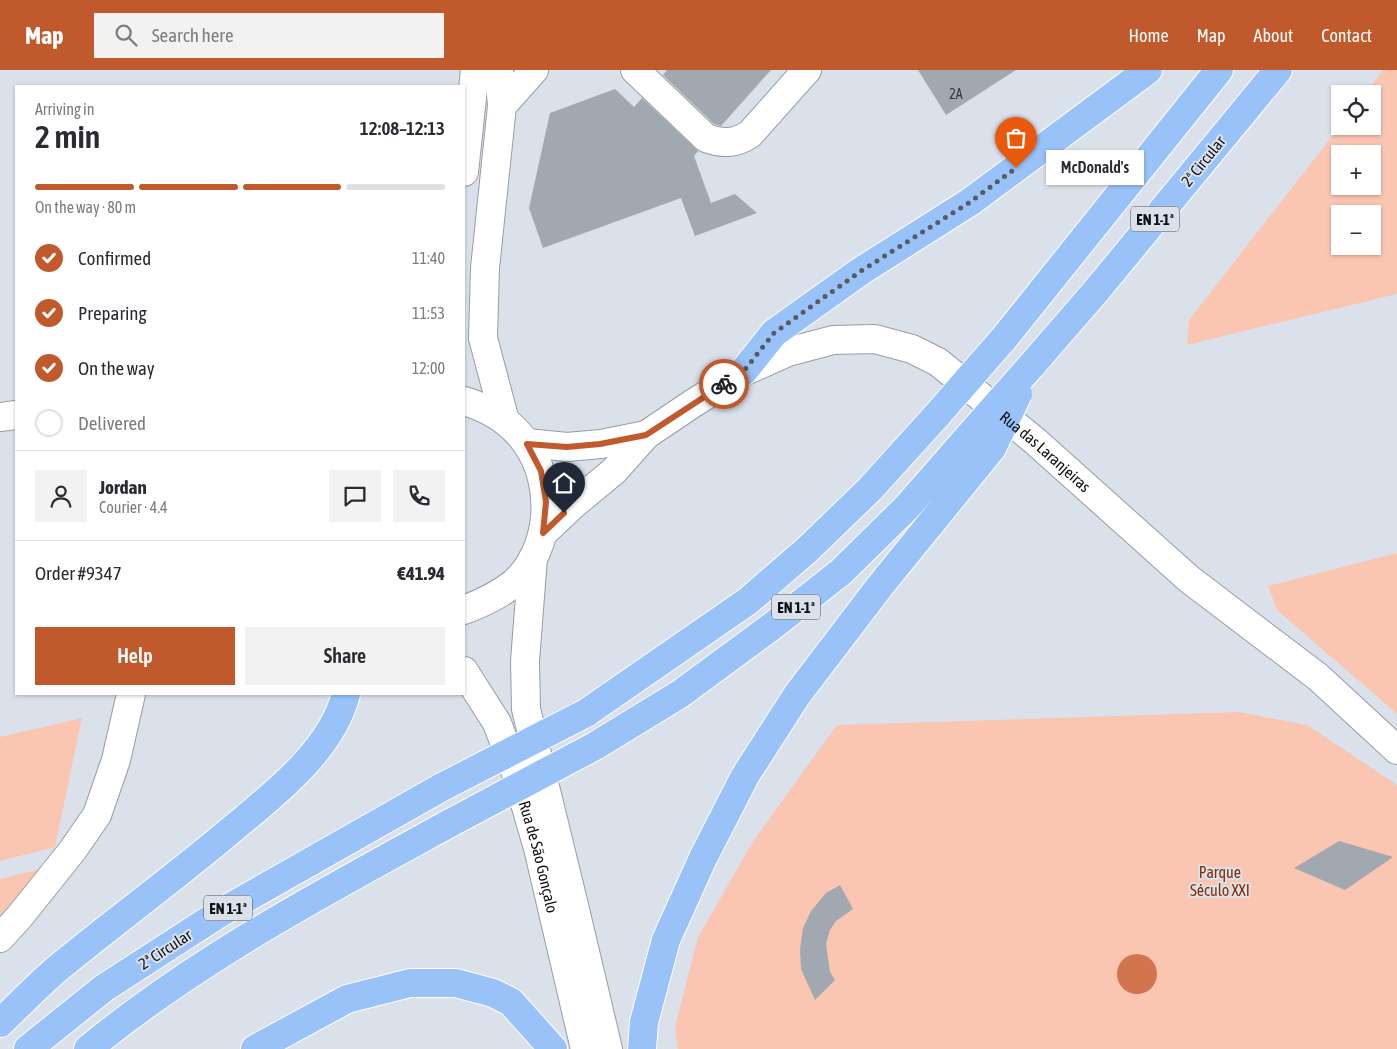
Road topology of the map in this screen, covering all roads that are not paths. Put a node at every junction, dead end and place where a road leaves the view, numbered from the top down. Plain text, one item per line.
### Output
1 (491, 70) edge
2 (534, 70) edge
3 (635, 70) edge
4 (807, 70) edge
5 (1148, 70) edge
6 (1219, 70) edge
7 (1278, 70) edge
8 (502, 106) junction
9 (465, 168) edge
10 (743, 372) junction
11 (465, 401) edge
12 (15, 415) edge
13 (0, 417) edge
14 (505, 420) junction
15 (646, 435) junction
16 (981, 442) junction
17 (527, 444) junction
18 (538, 545) junction
19 (465, 610) edge
20 (465, 673) edge
21 (131, 695) edge
22 (346, 695) edge
23 (1397, 750) edge
24 (0, 938) edge
25 (0, 1023) edge
26 (28, 1049) edge
27 (88, 1049) edge
28 (255, 1049) edge
29 (552, 1049) edge
30 (585, 1049) edge
31 (608, 1049) edge
32 (642, 1049) edge

1 - 8 street
1 - 9 street
2 - 8 street
3 - 4 street
5 - 10 highway
6 - 26 highway, 2ª Circular / EN 1-1ª, bridge
7 - 16 highway, 2ª Circular / EN 1-1ª, bridge
8 - 14 street
10 - 15 street, Rua das Laranjeiras
10 - 23 street, Rua das Laranjeiras
11 - 14 street
12 - 13 street
14 - 17 street, Rua de São Gonçalo
15 - 17 street, Rua das Laranjeiras
15 - 18 street, Rua das Laranjeiras
16 - 27 highway, EN 1-1ª, bridge
16 - 32 highway
17 - 18 street, Rua de São Gonçalo
18 - 19 street, Rua das Laranjeiras
18 - 31 street, Rua de São Gonçalo
20 - 30 street, Rua de São Gonçalo
21 - 24 street
22 - 25 highway
28 - 29 highway

